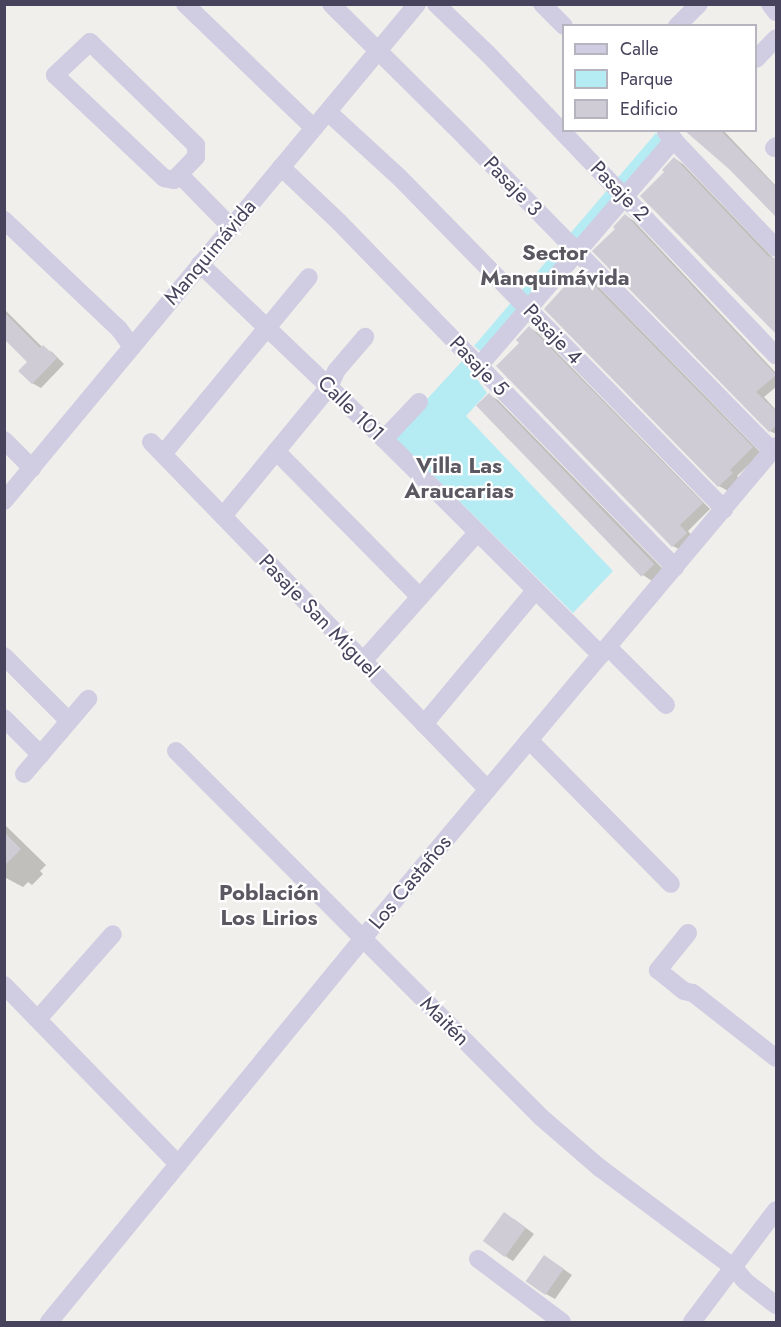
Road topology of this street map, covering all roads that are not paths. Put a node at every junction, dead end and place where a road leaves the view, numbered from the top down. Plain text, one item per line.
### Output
1 (185, 4) edge
2 (331, 4) edge
3 (417, 4) edge
4 (436, 4) edge
5 (542, 4) edge
6 (699, 4) edge
7 (770, 4) edge
8 (777, 12) edge
9 (562, 24) edge
10 (679, 24) edge
11 (777, 38) edge
12 (379, 51) junction
13 (757, 58) edge
14 (328, 111) junction
15 (314, 128) junction
16 (669, 135) edge
17 (281, 167) junction
18 (180, 175) junction
19 (625, 196) junction
20 (4, 220) edge
21 (231, 227) junction
22 (777, 248) edge
23 (577, 252) junction
24 (200, 264) junction
25 (309, 277) dead end
26 (528, 309) junction
27 (268, 327) junction
28 (365, 337) dead end
29 (132, 347) junction
30 (777, 355) edge
31 (479, 366) junction
32 (329, 387) junction
33 (419, 402) dead end
34 (4, 440) edge
35 (384, 440) junction
36 (774, 449) edge
37 (276, 451) junction
38 (32, 468) junction
39 (4, 501) edge
40 (724, 509) junction
41 (223, 516) junction
42 (477, 533) junction
43 (675, 568) junction
44 (536, 591) junction
45 (420, 597) junction
46 (604, 651) junction
47 (4, 656) edge
48 (363, 661) junction
49 (88, 699) dead end
50 (666, 705) dead end
51 (4, 718) edge
52 (69, 721) junction
53 (424, 724) junction
54 (529, 740) junction
55 (176, 751) dead end
56 (41, 754) junction
57 (24, 774) dead end
58 (488, 790) junction
59 (671, 884) dead end
60 (688, 933) dead end
61 (113, 934) dead end
62 (363, 938) junction
63 (4, 985) edge
64 (38, 1019) junction
65 (777, 1058) edge
66 (178, 1164) junction
67 (777, 1210) edge
68 (478, 1259) dead end
69 (733, 1267) junction
70 (777, 1305) edge
71 (49, 1323) edge
72 (562, 1323) edge
73 (692, 1323) edge

1 - 15 street
2 - 12 street
3 - 12 street, Manquimávida
4 - 19 street, Pasaje 2
5 - 9 street
6 - 10 street
7 - 8 street
11 - 13 street
12 - 14 street, Manquimávida
12 - 23 street, Pasaje 3
14 - 15 street, Manquimávida
14 - 26 street, Pasaje 4
15 - 17 street, Manquimávida
16 - 19 street
16 - 22 street
17 - 21 street, Manquimávida
17 - 31 street, Pasaje 5
18 - 18 street
18 - 21 street
19 - 23 street
19 - 30 street, Pasaje 2
20 - 29 street
21 - 24 street, Manquimávida
23 - 26 street
23 - 36 street, Pasaje 3
24 - 27 street, Calle 101
24 - 29 street, Manquimávida
25 - 27 street
26 - 31 street
26 - 40 street, Pasaje 4
27 - 32 street, Calle 101
27 - 41 street, Pasaje San Miguel
28 - 32 street
29 - 38 street, Manquimávida
31 - 43 street, Pasaje 5
32 - 35 street, Calle 101
32 - 37 street
33 - 35 street
34 - 38 street
35 - 42 street, Calle 101
36 - 40 street, Los Castaños
37 - 41 street
37 - 45 street
38 - 39 street, Manquimávida
40 - 43 street, Los Castaños
41 - 48 street, Pasaje San Miguel
42 - 44 street, Calle 101
42 - 45 street
43 - 46 street, Los Castaños
44 - 46 street, Calle 101
44 - 53 street
45 - 48 street
46 - 50 street, Calle 101
46 - 54 street, Los Castaños
47 - 52 street
48 - 53 street, Pasaje San Miguel
49 - 52 street
51 - 56 street
52 - 56 street
53 - 58 street, Pasaje San Miguel
54 - 58 street, Los Castaños
54 - 59 street
55 - 62 street, Maitén
56 - 57 street
58 - 62 street, Los Castaños
60 - 65 street
61 - 64 street
62 - 66 street, Los Castaños
62 - 69 street, Maitén
63 - 64 street
64 - 66 street
66 - 71 street, Los Castaños
67 - 69 street
68 - 72 street
69 - 70 street, Maitén
69 - 73 street

